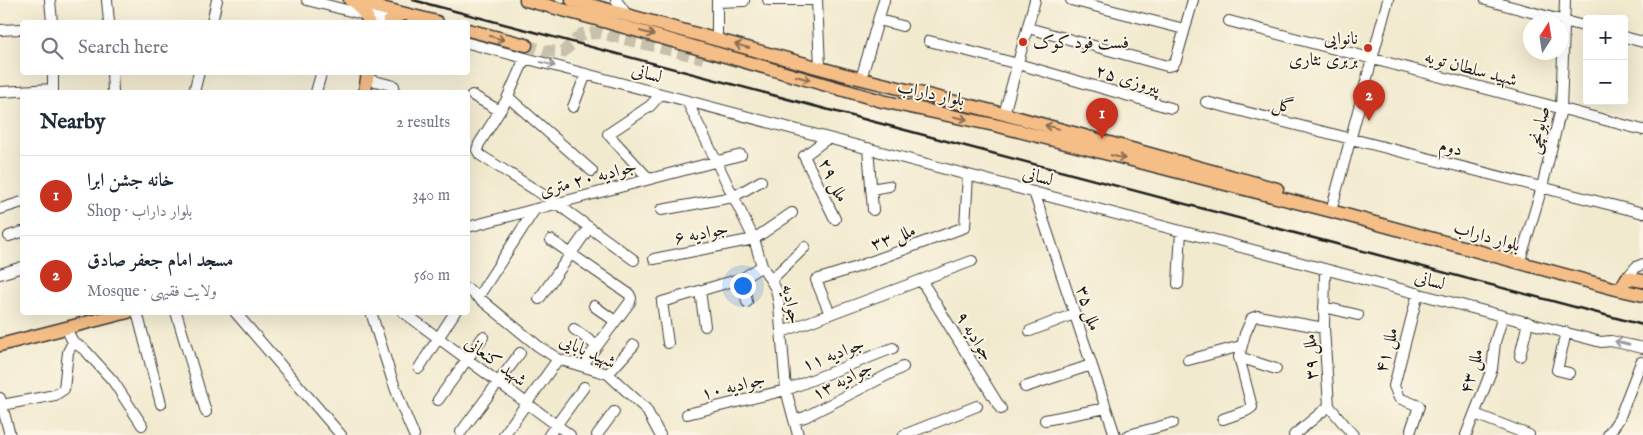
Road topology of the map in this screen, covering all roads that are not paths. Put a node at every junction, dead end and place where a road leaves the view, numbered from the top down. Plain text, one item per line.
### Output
1 (50, 0) edge
2 (107, 0) edge
3 (217, 0) edge
4 (306, 0) edge
5 (526, 0) edge
6 (572, 0) edge
7 (616, 0) edge
8 (768, 0) edge
9 (817, 0) edge
10 (884, 0) edge
11 (1035, 0) edge
12 (1071, 0) edge
13 (1192, 0) edge
14 (1388, 0) edge
15 (1486, 0) edge
16 (1565, 0) edge
17 (352, 1) edge
18 (717, 1) edge
19 (744, 1) edge
20 (628, 15) junction
21 (1542, 15) edge
22 (1565, 15) edge
23 (52, 20) edge
24 (109, 20) edge
25 (212, 20) edge
26 (368, 20) edge
27 (393, 20) edge
28 (879, 20) junction
29 (1229, 20) dead end
30 (1568, 22) edge
31 (902, 26) dead end
32 (1583, 26) edge
33 (1028, 28) junction
34 (20, 29) edge
35 (1184, 29) junction
36 (0, 30) edge
37 (470, 31) edge
38 (1628, 38) edge
39 (717, 39) junction
40 (929, 41) dead end
41 (470, 42) edge
42 (1643, 42) edge
43 (525, 52) junction
44 (703, 58) tunnel mouth
45 (1373, 59) junction
46 (1563, 60) edge
47 (1018, 64) junction
48 (820, 68) junction
49 (773, 69) junction
50 (586, 74) junction
51 (842, 74) junction
52 (53, 75) edge
53 (112, 75) edge
54 (198, 75) edge
55 (321, 75) edge
56 (368, 76) edge
57 (862, 79) junction
58 (878, 83) junction
59 (394, 86) dead end
60 (837, 88) junction
61 (53, 90) edge
62 (113, 90) edge
63 (194, 90) edge
64 (317, 90) edge
65 (365, 90) edge
66 (0, 92) edge
67 (20, 92) edge
68 (661, 94) junction
69 (472, 95) dead end
70 (508, 97) junction
71 (874, 98) junction
72 (687, 101) junction
73 (1206, 102) dead end
74 (573, 107) dead end
75 (1171, 108) dead end
76 (1561, 109) junction
77 (500, 110) junction
78 (1004, 114) junction
79 (1643, 130) edge
80 (828, 138) junction
81 (1352, 139) junction
82 (868, 148) junction
83 (741, 155) dead end
84 (716, 161) junction
85 (592, 171) dead end
86 (968, 175) junction
87 (649, 178) junction
88 (761, 181) dead end
89 (889, 186) dead end
90 (1542, 188) junction
91 (871, 189) junction
92 (1034, 192) junction
93 (733, 197) junction
94 (20, 203) edge
95 (556, 203) junction
96 (0, 209) edge
97 (535, 209) junction
98 (661, 210) dead end
99 (873, 210) dead end
100 (1331, 211) junction
101 (792, 213) dead end
102 (1643, 213) edge
103 (835, 219) dead end
104 (470, 226) edge
105 (589, 228) junction
106 (1181, 231) junction
107 (20, 233) edge
108 (9, 236) dead end
109 (754, 239) junction
110 (551, 240) dead end
111 (805, 247) dead end
112 (571, 254) junction
113 (654, 259) dead end
114 (634, 260) dead end
115 (972, 261) dead end
116 (1519, 264) junction
117 (1643, 264) edge
118 (762, 266) junction
119 (20, 268) edge
120 (1325, 269) junction
121 (0, 274) edge
122 (743, 278) junction
123 (1627, 278) junction
124 (771, 280) junction
125 (921, 280) junction
126 (1643, 281) edge
127 (1178, 284) dead end
128 (1616, 289) junction
129 (700, 290) junction
130 (470, 291) edge
131 (1418, 293) junction
132 (1643, 295) edge
133 (478, 297) junction
134 (539, 299) dead end
135 (747, 302) dead end
136 (594, 306) dead end
137 (1324, 307) junction
138 (830, 314) junction
139 (1074, 314) junction
140 (105, 315) edge
141 (138, 315) edge
142 (177, 315) edge
143 (238, 315) edge
144 (372, 315) edge
145 (408, 315) edge
146 (453, 315) edge
147 (1358, 315) dead end
148 (1503, 316) junction
149 (89, 317) edge
150 (615, 321) junction
151 (1528, 322) junction
152 (705, 326) dead end
153 (66, 328) junction
154 (1324, 328) junction
155 (574, 329) dead end
156 (1030, 331) dead end
157 (782, 332) junction
158 (1566, 332) junction
159 (483, 337) dead end
160 (439, 339) junction
161 (73, 342) junction
162 (668, 343) dead end
163 (0, 345) edge
164 (634, 345) dead end
165 (597, 346) junction
166 (892, 348) dead end
167 (1643, 348) edge
168 (1240, 352) junction
169 (520, 353) dead end
170 (1520, 356) dead end
171 (467, 359) junction
172 (558, 359) junction
173 (1188, 360) dead end
174 (1641, 362) dead end
175 (1092, 365) junction
176 (582, 366) junction
177 (903, 367) dead end
178 (419, 368) dead end
179 (1276, 369) dead end
180 (608, 374) junction
181 (1569, 374) dead end
182 (498, 382) junction
183 (1025, 387) dead end
184 (584, 388) dead end
185 (786, 390) junction
186 (438, 400) dead end
187 (1, 402) edge
188 (161, 404) dead end
189 (527, 404) junction
190 (977, 406) dead end
191 (1329, 406) junction
192 (1106, 408) junction
193 (1001, 409) dead end
194 (206, 412) dead end
195 (614, 412) dead end
196 (687, 414) dead end
197 (1475, 414) junction
198 (1223, 419) dead end
199 (794, 420) junction
200 (1045, 420) dead end
201 (1172, 423) dead end
202 (142, 425) dead end
203 (556, 425) junction
204 (1411, 430) dead end
205 (461, 432) dead end
206 (10, 435) edge
207 (341, 435) edge
208 (414, 435) edge
209 (504, 435) edge
210 (549, 435) edge
211 (570, 435) edge
212 (597, 435) edge
213 (660, 435) edge
214 (798, 435) edge
215 (904, 435) edge
216 (1115, 435) edge
217 (1129, 435) edge
218 (1294, 435) edge
219 (1353, 435) edge
220 (1466, 435) edge
221 (1528, 435) edge
222 (1608, 435) edge

1 - 23 street
2 - 24 street
3 - 25 street
4 - 26 street
5 -> 49 main road, بلوار داراب
6 - 20 main road, بلوار داراب
7 - 20 street
8 - 9 street
9 - 48 street
10 - 28 street
11 - 33 street
12 - 35 street
13 - 35 street
14 - 45 street
15 - 21 street
16 - 22 street, صابونچی
17 - 26 main road
17 - 27 main road
18 - 19 street
18 - 39 street
20 - 39 main road, بلوار داراب
26 - 27 street
28 - 31 street
28 - 57 street
29 - 45 street, شهید سلطان تویه
30 - 32 street
33 - 35 street
33 - 47 street
34 - 36 street
37 -> 43 main road
38 - 42 street
48 -> 39 main road, بلوار داراب
40 - 47 street, پیروزی ۲۵
41 - 43 street, لسانی
43 -> 50 street, لسانی
43 - 70 street
44 - 49 main road
45 - 76 street, شهید سلطان تویه
45 - 81 street
46 - 76 street, صابونچی
47 - 75 street, پیروزی ۲۵
47 - 78 street
48 - 51 main road, بلوار داراب
49 -> 60 main road, بلوار داراب
50 - 68 street, لسانی
50 - 74 street
51 - 57 main road, بلوار داراب
51 - 60 main road
52 - 61 street
53 - 62 street
54 - 63 street
55 - 64 street
56 - 59 street
56 - 65 main road
57 - 58 main road, بلوار داراب
58 - 71 main road
58 - 78 main road, بلوار داراب
60 - 71 main road, بلوار داراب
66 - 67 street
68 - 72 street, لسانی
68 - 87 street
69 - 77 street
70 - 77 street
70 - 85 street
71 -> 100 main road, بلوار داراب
72 - 80 street, لسانی
72 - 84 street, جوادیه
73 - 81 street, گل
76 - 79 street, شهید سلطان تویه
76 - 90 street, صابونچی
77 - 95 street
100 -> 78 main road, بلوار داراب
80 - 82 street, لسانی
80 - 103 street, ملل ۲۹
81 - 90 street, دوم
81 - 100 street
82 - 86 street, لسانی
82 - 91 street
83 - 84 street, جوادیه ۲۰ متری
84 - 87 street, جوادیه ۲۰ متری
84 - 93 street, جوادیه
86 - 92 street, لسانی
86 - 138 street, ملل ۳۳
87 - 95 street, جوادیه ۲۰ متری
88 - 93 street
89 - 91 street
90 - 102 street, دوم
90 - 116 street, صابونچی
91 - 99 street
92 - 106 street, لسانی
92 - 139 street, ملل ۳۵
93 - 98 street
93 - 109 street, جوادیه
94 - 96 street
95 - 97 street, جوادیه ۲۰ متری
95 - 105 street
97 - 104 street, جوادیه ۲۰ متری
97 - 133 street
100 - 116 main road, بلوار داراب
101 - 109 street
105 - 112 street
105 - 114 street
106 - 120 street, لسانی
106 - 127 street
107 - 108 street
109 - 113 street, جوادیه ۶
109 - 118 street, جوادیه
110 - 112 street
111 - 124 street
112 - 134 street
112 - 150 street
115 - 125 street
116 - 128 main road, بلوار داراب
117 - 123 street
118 - 122 street
118 - 124 street, جوادیه
119 - 121 street
120 - 131 street, لسانی
120 - 137 street, ملل ۳۹
122 - 129 street
122 - 135 street
123 - 126 main road
123 - 128 main road
124 - 157 street, جوادیه
125 - 138 street
125 - 193 street, جوادیه ۹
128 - 132 main road, بلوار داراب
129 - 152 street
129 - 162 street
130 - 133 street, شهید بابایی
131 - 148 street, لسانی
131 - 204 street, ملل ۴۱
133 - 172 street, شهید بابایی
136 - 150 street
137 - 147 street
137 - 154 street, ملل ۳۹
138 - 157 street
139 - 156 street
139 - 175 street, ملل ۳۵
140 - 149 main road
141 - 188 street
142 - 194 street
143 - 207 street
144 - 208 street
145 - 160 street, شهید کنعانی
146 - 160 street
148 - 151 street, لسانی
148 - 197 street, ملل ۴۳
149 - 153 main road
150 - 165 street
151 - 158 street, لسانی
151 - 170 street
153 - 161 street
153 - 163 main road
154 - 168 street
154 - 191 street, ملل ۳۹
155 - 165 street
157 - 185 street, جوادیه
167 -> 158 street, لسانی
158 - 181 street
159 - 171 street
160 - 171 street, شهید کنعانی
160 - 178 street
161 - 187 street
161 - 202 street
164 - 180 street
165 - 176 street
166 - 185 street, جوادیه ۱۱
168 - 173 street
168 - 179 street
168 - 198 street
169 - 182 street
171 - 182 street, شهید کنعانی
171 - 186 street
172 - 176 street, شهید بابایی
172 - 189 street
174 - 222 street
175 - 183 street
175 - 192 street, ملل ۳۵
176 - 180 street, شهید بابایی
177 - 199 street, جوادیه ۱۳
180 - 213 street, شهید بابایی
182 - 189 street, شهید کنعانی
182 - 205 street
184 - 203 street
185 - 196 street, جوادیه ۱۰
185 - 199 street, جوادیه
187 - 206 street
189 - 203 street, شهید کنعانی
189 - 209 street
190 - 215 street
191 - 218 street
191 - 219 street
192 - 200 street
192 - 216 street, ملل ۳۵
195 - 212 street
197 - 220 street, ملل ۴۳
197 - 221 street
199 - 214 street, جوادیه
201 - 217 street
203 - 210 street
203 - 211 street, شهید کنعانی

